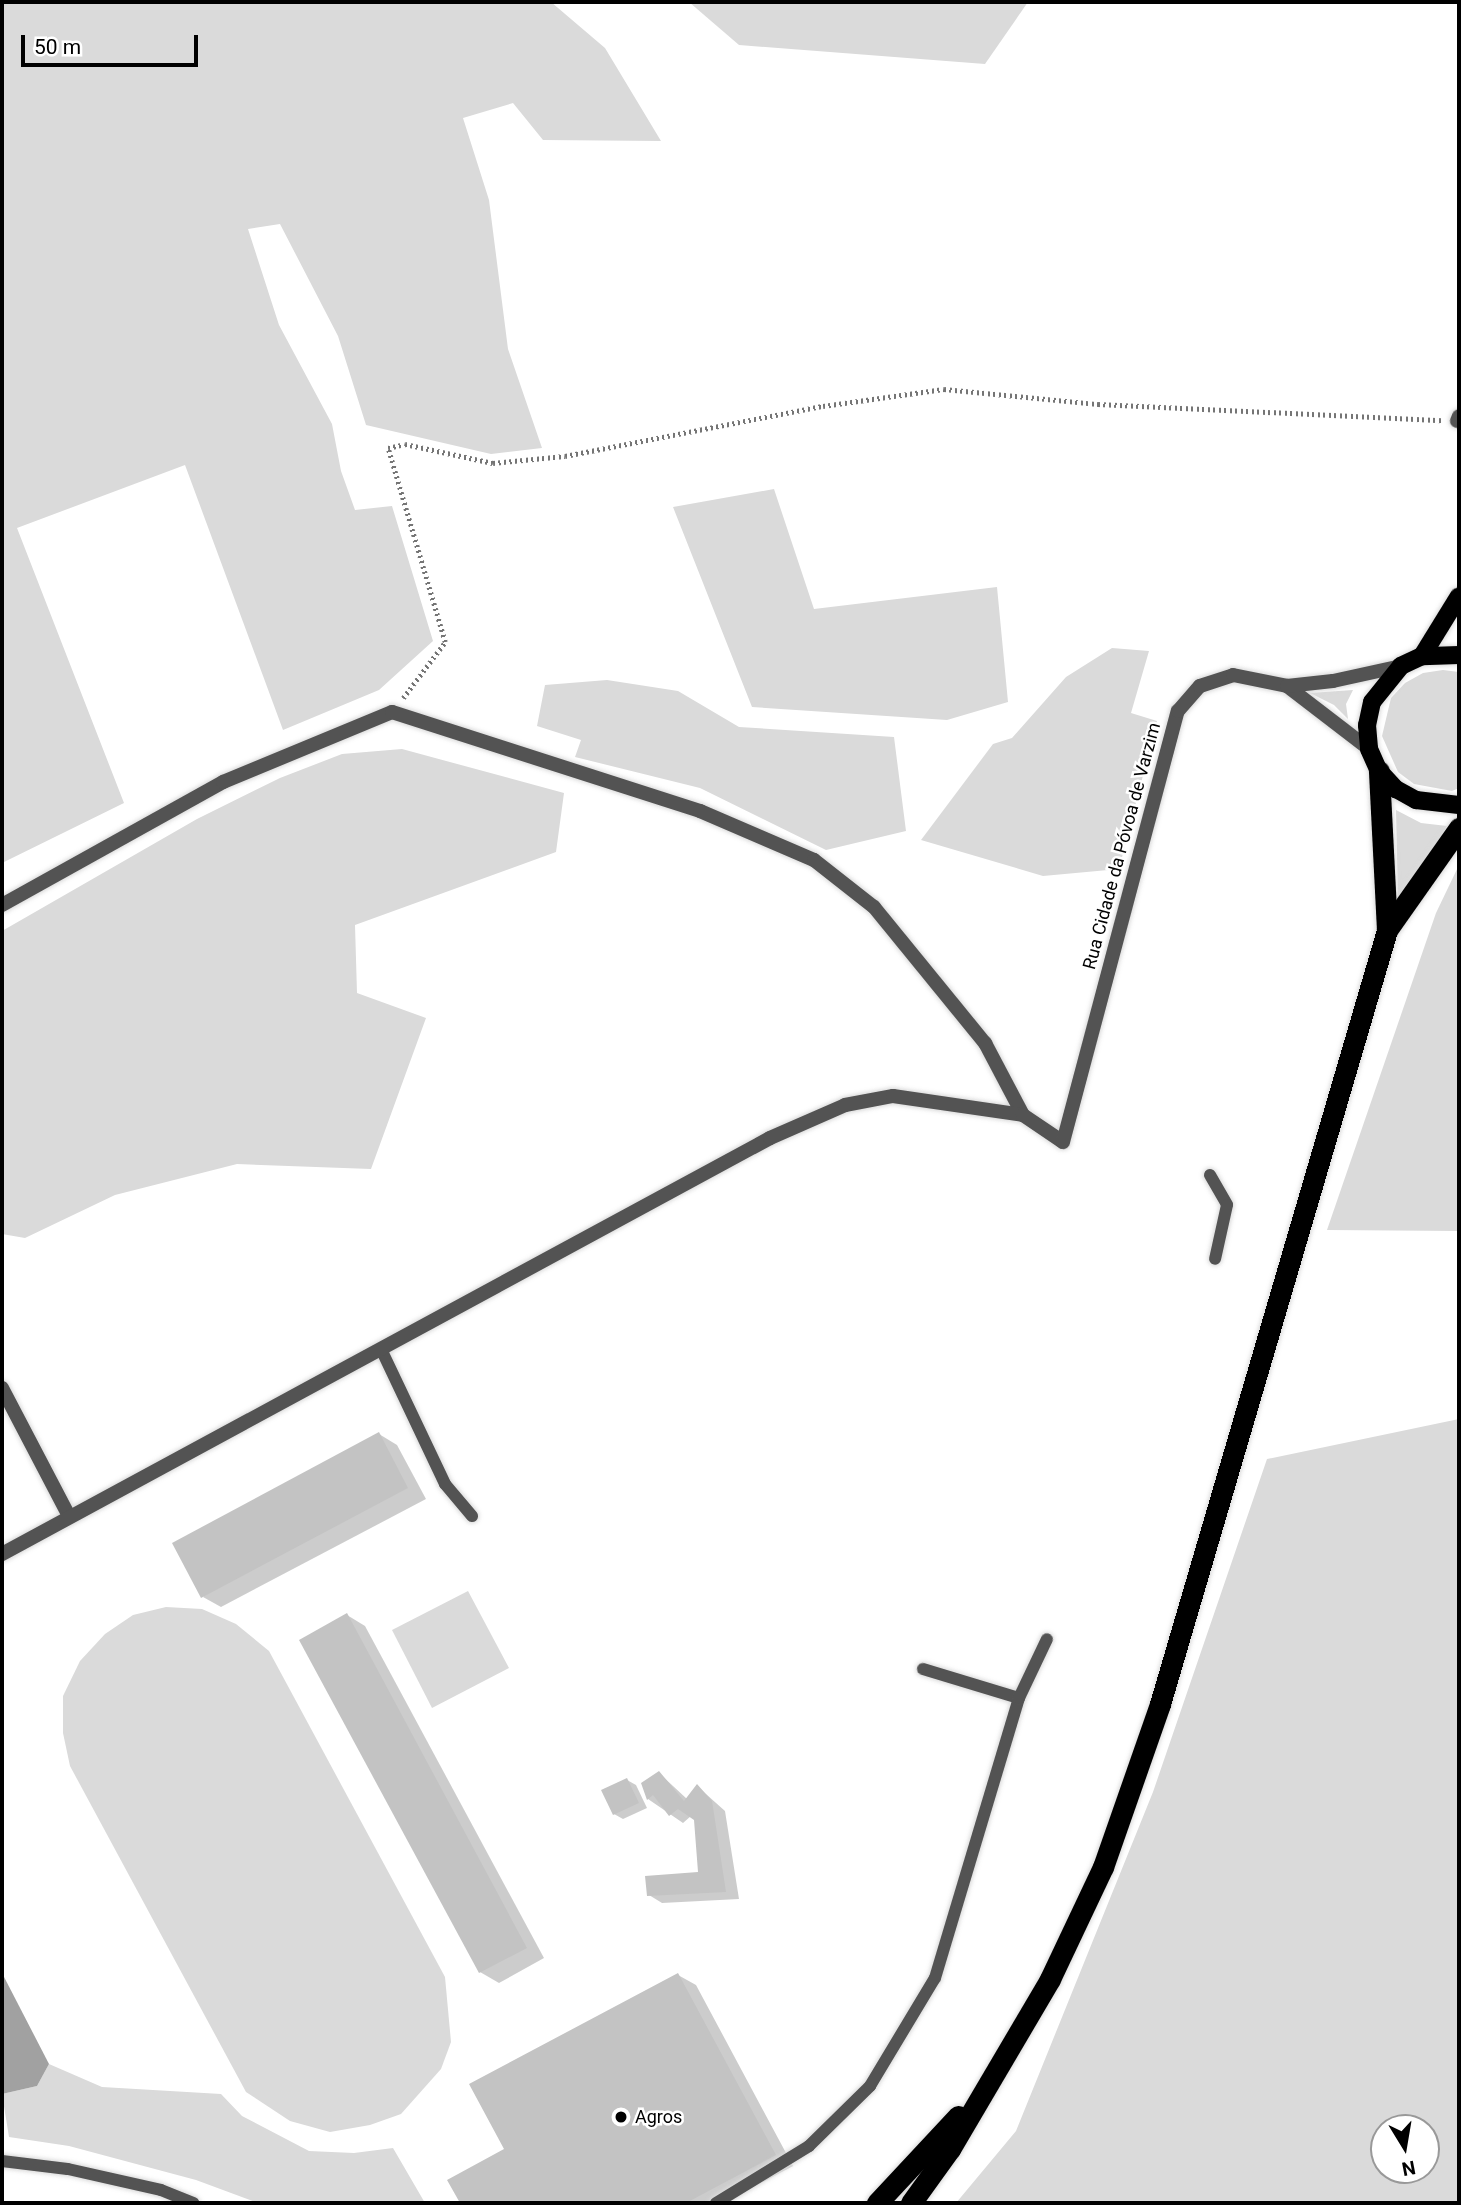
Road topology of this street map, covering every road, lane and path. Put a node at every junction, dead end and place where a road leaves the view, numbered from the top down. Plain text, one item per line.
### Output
1 (1458, 419) edge
2 (1459, 596) edge
3 (1459, 655) edge
4 (1422, 656) junction
5 (1401, 666) junction
6 (1287, 686) junction
7 (393, 712) junction
8 (1369, 748) junction
9 (1379, 771) junction
10 (1459, 805) edge
11 (1459, 828) edge
12 (2, 905) edge
13 (1387, 930) junction
14 (1023, 1115) junction
15 (1210, 1175) dead end
16 (1214, 1259) dead end
17 (380, 1349) junction
18 (2, 1388) edge
19 (69, 1516) junction
20 (472, 1516) dead end
21 (2, 1554) edge
22 (1047, 1639) dead end
23 (923, 1669) dead end
24 (1019, 1698) junction
25 (999, 2066) junction
26 (2, 2161) edge
27 (194, 2203) edge
28 (716, 2203) edge
29 (877, 2203) edge
30 (911, 2203) edge

1 - 7 path
2 - 4 main road
3 - 4 main road
4 - 5 main road
5 - 6 street, Rua Cidade da Póvoa de Varzim
5 - 8 main road
6 - 8 street
6 - 14 street, Rua Cidade da Póvoa de Varzim
7 - 12 street
7 - 14 street
8 - 9 main road
9 - 10 main road
9 - 13 highway
11 - 13 highway
13 - 25 highway
14 - 17 street
15 - 16 lane
17 - 19 street
17 - 20 lane
18 - 19 street
19 - 21 street
22 - 24 lane
23 - 24 lane
24 - 28 lane
25 - 29 highway
25 - 30 highway
26 - 27 lane

